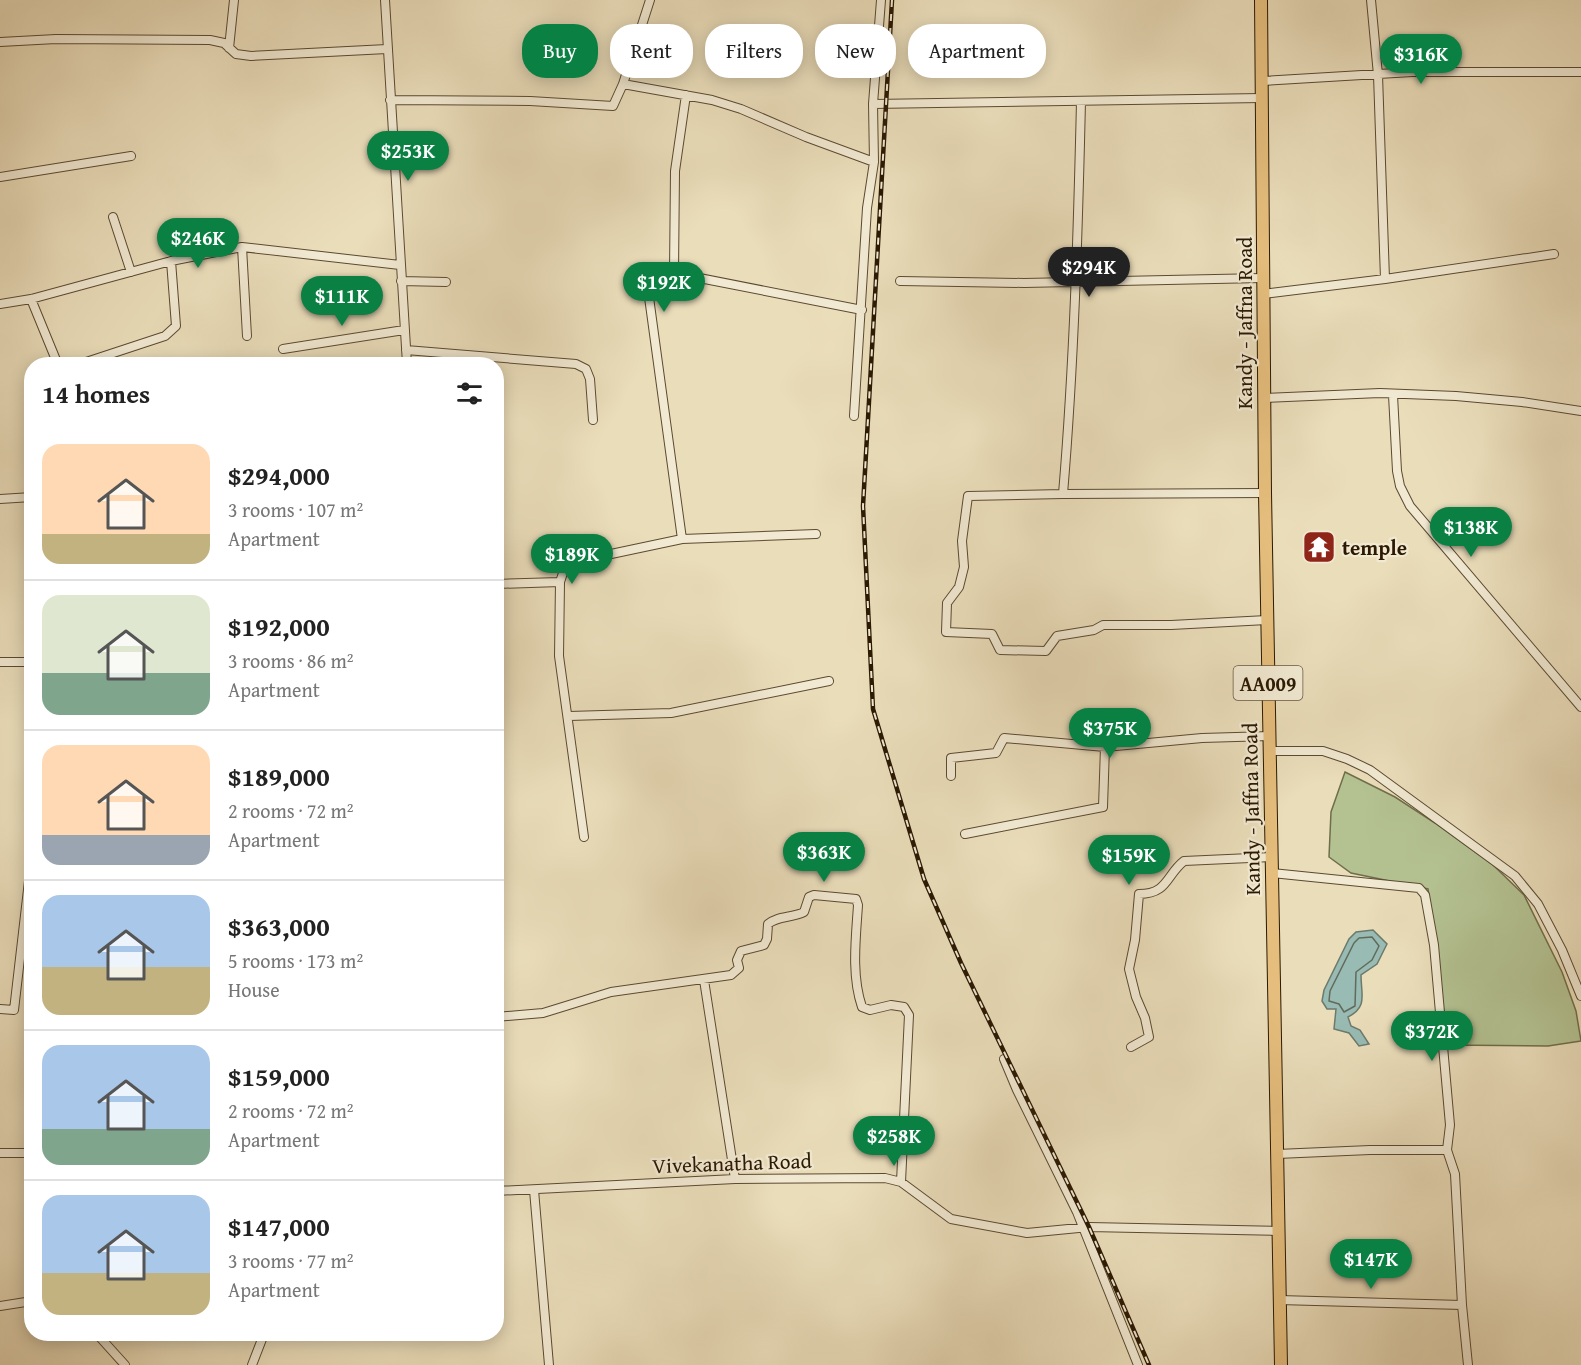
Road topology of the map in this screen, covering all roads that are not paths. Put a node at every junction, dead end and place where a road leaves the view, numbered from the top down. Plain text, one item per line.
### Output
1 (234, 0) edge
2 (385, 0) edge
3 (650, 0) edge
4 (881, 0) edge
5 (1261, 0) edge
6 (1371, 0) edge
7 (0, 42) edge
8 (230, 48) junction
9 (387, 50) junction
10 (1581, 72) edge
11 (1378, 75) junction
12 (1262, 81) junction
13 (623, 84) junction
14 (686, 95) junction
15 (1262, 98) junction
16 (390, 100) junction
17 (1081, 101) junction
18 (873, 104) junction
19 (131, 156) dead end
20 (874, 162) junction
21 (0, 177) edge
22 (113, 217) dead end
23 (242, 247) junction
24 (1554, 254) dead end
25 (171, 261) junction
26 (400, 265) junction
27 (131, 272) junction
28 (674, 273) junction
29 (1263, 278) junction
30 (1385, 279) junction
31 (401, 281) junction
32 (900, 281) dead end
33 (446, 282) dead end
34 (1077, 282) junction
35 (1263, 294) junction
36 (31, 298) junction
37 (0, 304) edge
38 (862, 310) junction
39 (404, 330) junction
40 (248, 336) dead end
41 (283, 349) dead end
42 (406, 350) junction
43 (55, 357) edge
44 (101, 357) edge
45 (406, 357) edge
46 (491, 357) edge
47 (504, 358) edge
48 (1393, 395) junction
49 (1264, 398) junction
50 (1581, 411) edge
51 (854, 416) dead end
52 (593, 420) dead end
53 (1265, 493) junction
54 (1064, 494) junction
55 (24, 498) edge
56 (0, 499) edge
57 (816, 534) dead end
58 (682, 539) junction
59 (560, 582) junction
60 (504, 585) edge
61 (1267, 620) junction
62 (0, 662) edge
63 (24, 662) edge
64 (830, 681) dead end
65 (1581, 707) edge
66 (569, 716) junction
67 (1270, 736) junction
68 (1105, 747) junction
69 (1269, 751) junction
70 (951, 776) dead end
71 (965, 834) dead end
72 (584, 837) dead end
73 (1272, 857) junction
74 (1272, 873) junction
75 (24, 924) edge
76 (704, 980) junction
77 (1581, 996) edge
78 (0, 1009) edge
79 (504, 1016) edge
80 (1131, 1047) dead end
81 (1004, 1059) dead end
82 (1447, 1150) junction
83 (0, 1153) edge
84 (24, 1153) edge
85 (1277, 1155) junction
86 (735, 1179) junction
87 (901, 1182) junction
88 (534, 1190) junction
89 (504, 1191) edge
90 (1083, 1228) junction
91 (1278, 1231) junction
92 (1280, 1300) junction
93 (24, 1302) edge
94 (1462, 1305) junction
95 (0, 1306) edge
96 (103, 1341) edge
97 (261, 1341) edge
98 (125, 1365) edge
99 (252, 1365) edge
100 (549, 1365) edge
101 (1138, 1365) edge
102 (1281, 1365) edge
103 (1468, 1365) edge

1 - 8 street
2 - 9 street
3 - 13 street
4 - 18 street
5 - 12 highway, Kandy - Jaffna Road / AA009
6 - 11 street
7 - 8 street
8 - 9 street
9 - 16 street
10 - 11 street
11 - 12 street
11 - 30 street
12 - 15 highway, Kandy - Jaffna Road / AA009
13 - 14 street
13 - 16 street
14 - 20 street
14 - 28 street
15 - 17 street
15 - 29 highway, Kandy - Jaffna Road / AA009
16 - 26 street
17 - 18 street
17 - 34 street
18 - 20 street
19 - 21 street
20 - 38 street
22 - 27 street
23 - 25 street
23 - 26 street
23 - 40 street
24 - 30 street
25 - 27 street
25 - 44 street
26 - 31 street
27 - 36 street
28 - 38 street
28 - 58 street
29 - 34 street
29 - 35 highway, Kandy - Jaffna Road / AA009
30 - 35 street
31 - 33 street
31 - 39 street
32 - 34 street
34 - 54 street
35 - 49 highway, Kandy - Jaffna Road / AA009
36 - 37 street
36 - 43 street
38 - 51 street
39 - 41 street
39 - 42 street
42 - 45 street
42 - 46 street
47 - 52 street
48 - 49 street
48 - 50 street
48 - 65 street
49 - 53 highway, Kandy - Jaffna Road / AA009
53 - 54 street
53 - 61 highway, Kandy - Jaffna Road / AA009
54 - 61 street
55 - 56 street
57 - 58 street
58 - 59 street
59 - 60 street
59 - 66 street
61 - 67 highway, Kandy - Jaffna Road / AA009
62 - 63 street
64 - 66 street
66 - 72 street
67 - 68 street
67 - 69 highway, Kandy - Jaffna Road / AA009
68 - 70 street
68 - 71 street
69 - 73 highway, Kandy - Jaffna Road / AA009
69 - 77 street
73 - 74 highway, Kandy - Jaffna Road / AA009
73 - 80 street
74 - 82 street
74 - 85 highway, Kandy - Jaffna Road / AA009
75 - 78 street
76 - 79 street
76 - 86 street
76 - 87 street
81 - 90 street
82 - 85 street
82 - 94 street
83 - 84 street
85 - 91 highway, Kandy - Jaffna Road / AA009
86 - 87 street, Vivekanatha Road
86 - 88 street, Vivekanatha Road
87 - 90 street, Vivekanatha Road
88 - 89 street, Vivekanatha Road
88 - 100 street
90 - 91 street, Vivekanatha Road
90 - 101 street
91 - 92 highway, Kandy - Jaffna Road / AA009
92 - 94 street
92 - 102 highway, Kandy - Jaffna Road / AA009
93 - 95 street
94 - 103 street
96 - 98 street
97 - 99 street

